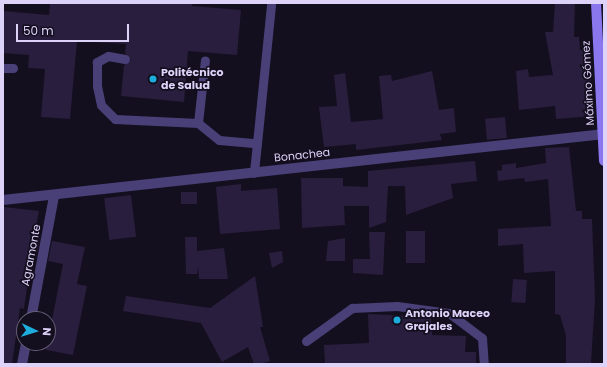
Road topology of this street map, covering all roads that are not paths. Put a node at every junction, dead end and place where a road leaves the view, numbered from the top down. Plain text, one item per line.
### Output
1 (596, 3) edge
2 (271, 5) dead end
3 (125, 59) dead end
4 (205, 60) dead end
5 (3, 68) edge
6 (13, 68) dead end
7 (198, 123) junction
8 (604, 134) edge
9 (257, 143) junction
10 (604, 161) edge
11 (254, 173) junction
12 (54, 196) junction
13 (3, 200) edge
14 (32, 311) edge
15 (306, 341) dead end
16 (24, 351) edge
17 (22, 364) edge
18 (484, 364) edge

1 - 8 street, Máximo Gómez
2 - 9 lane
3 - 7 lane
4 - 7 lane
5 - 6 lane
7 - 9 lane
8 - 10 street, Máximo Gómez
8 - 11 street, Bonachea
9 - 11 lane
11 - 12 street, Bonachea
12 - 13 street, Bonachea
12 - 14 street, Agramonte
15 - 18 lane
16 - 17 street

